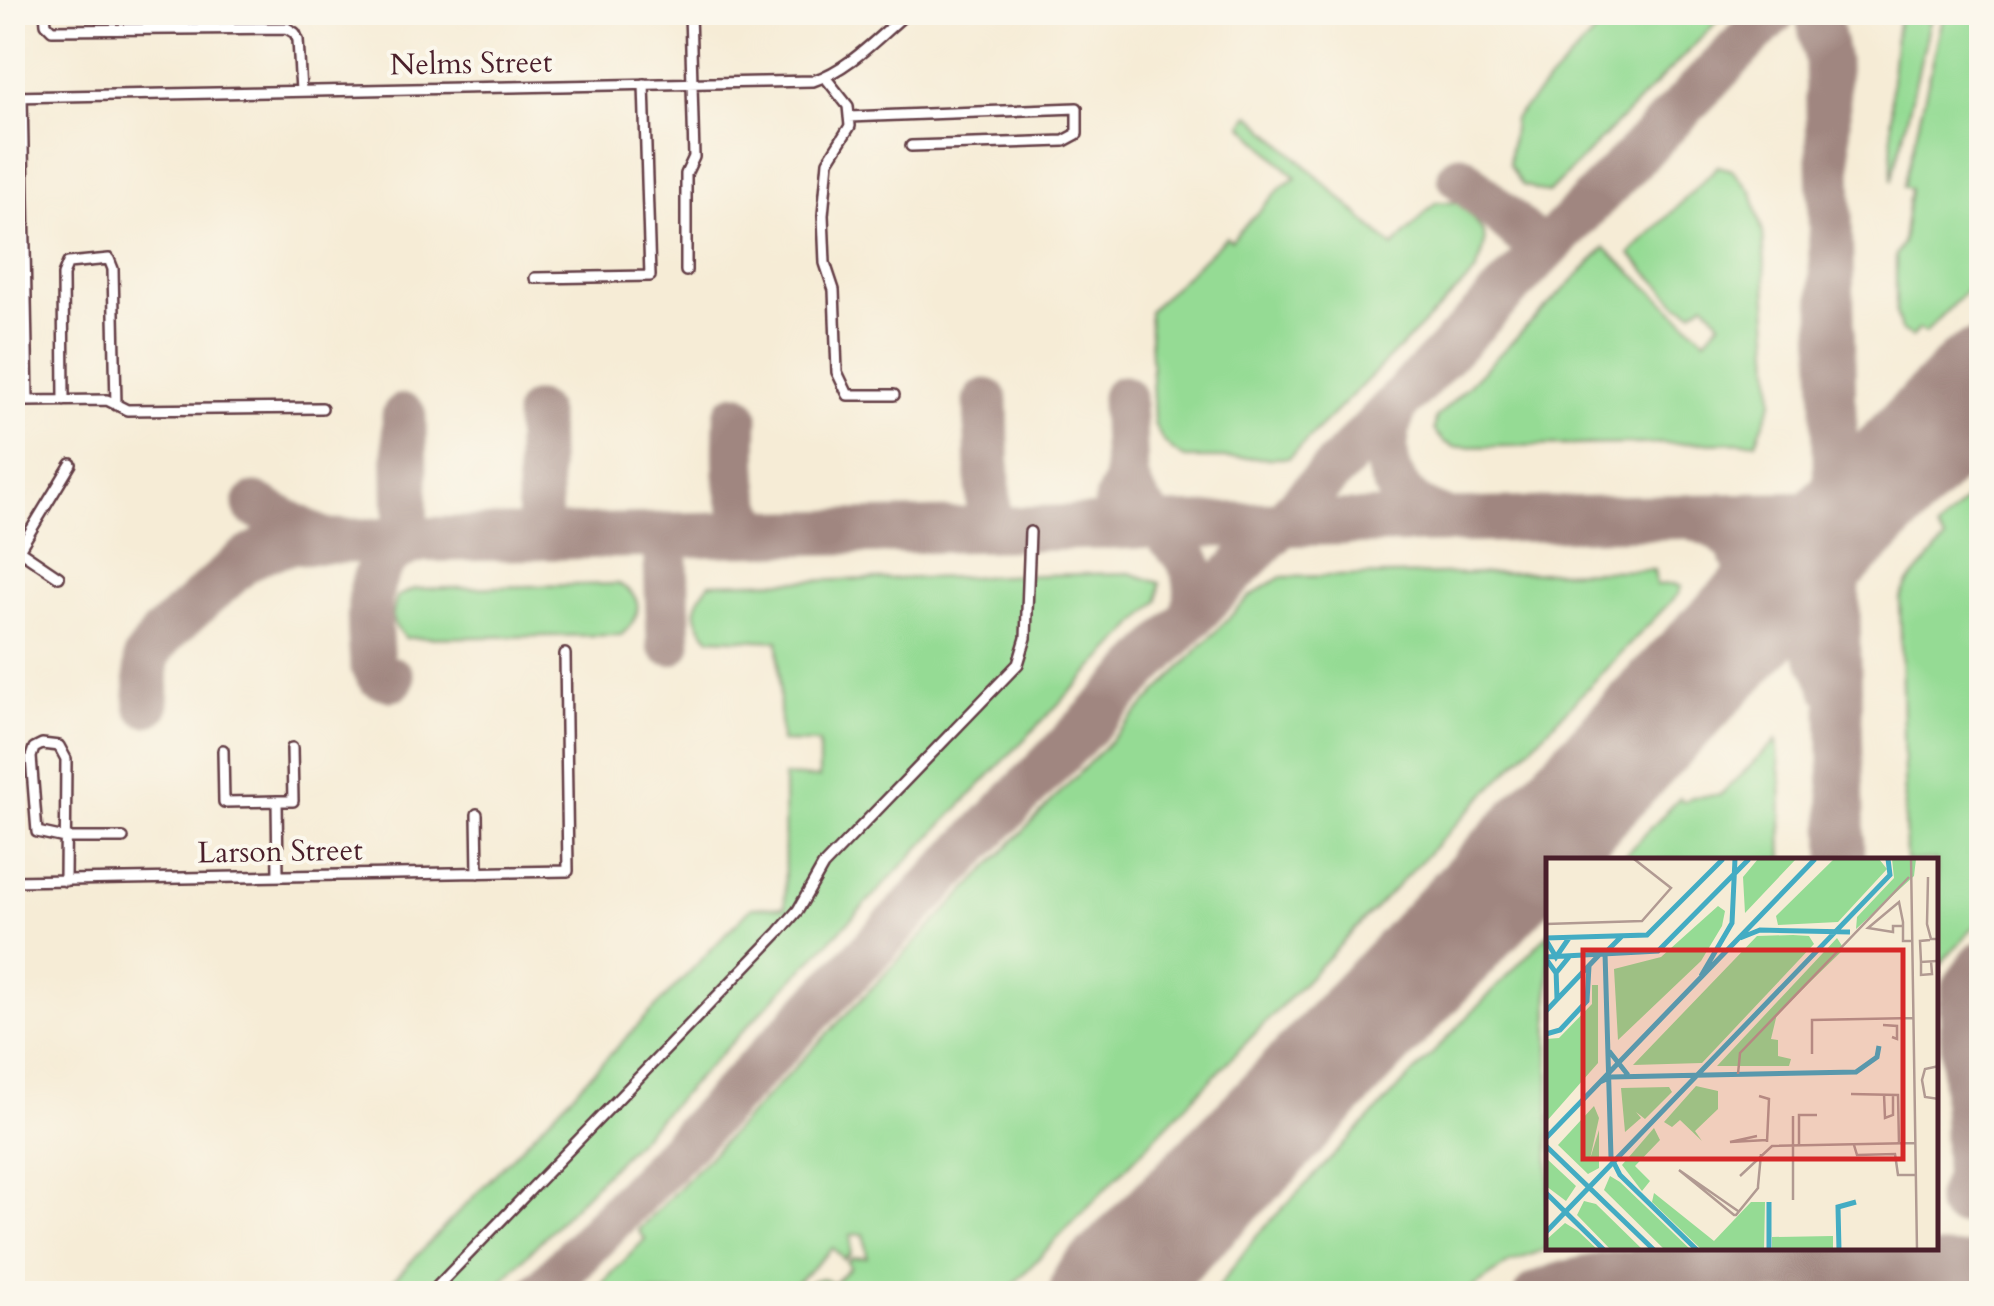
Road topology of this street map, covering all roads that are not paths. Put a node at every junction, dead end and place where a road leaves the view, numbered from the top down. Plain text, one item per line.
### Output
1 (45, 12) edge
2 (690, 12) edge
3 (894, 12) edge
4 (908, 12) edge
5 (886, 30) junction
6 (825, 77) junction
7 (644, 84) junction
8 (692, 84) junction
9 (302, 91) junction
10 (18, 96) edge
11 (849, 116) junction
12 (912, 146) dead end
13 (686, 271) dead end
14 (535, 278) dead end
15 (894, 395) dead end
16 (64, 401) junction
17 (116, 405) junction
18 (322, 408) dead end
19 (72, 464) dead end
20 (1030, 532) dead end
21 (16, 550) edge
22 (59, 577) dead end
23 (565, 654) dead end
24 (292, 748) dead end
25 (222, 750) dead end
26 (277, 801) junction
27 (477, 814) dead end
28 (65, 838) junction
29 (122, 838) dead end
30 (478, 873) junction
31 (278, 876) junction
32 (64, 880) junction
33 (12, 882) edge
34 (430, 1294) edge

1 - 9 lane
2 - 8 lane
3 - 5 lane
4 - 5 lane, Nelms Street
5 - 6 lane, Nelms Street
6 - 8 lane, Nelms Street
6 - 11 lane
7 - 8 lane, Nelms Street
7 - 9 lane, Nelms Street
7 - 14 lane
8 - 13 lane
9 - 10 lane, Nelms Street
10 - 16 lane
11 - 12 lane
11 - 15 lane
16 - 17 lane
16 - 17 lane
17 - 18 lane
19 - 21 lane
20 - 34 lane
21 - 22 lane
23 - 30 lane, Larson Street
24 - 26 lane
25 - 26 lane
26 - 31 lane
27 - 30 lane
28 - 28 lane
28 - 29 lane
28 - 32 lane
30 - 31 lane, Larson Street
31 - 32 lane, Larson Street
32 - 33 lane, Larson Street

